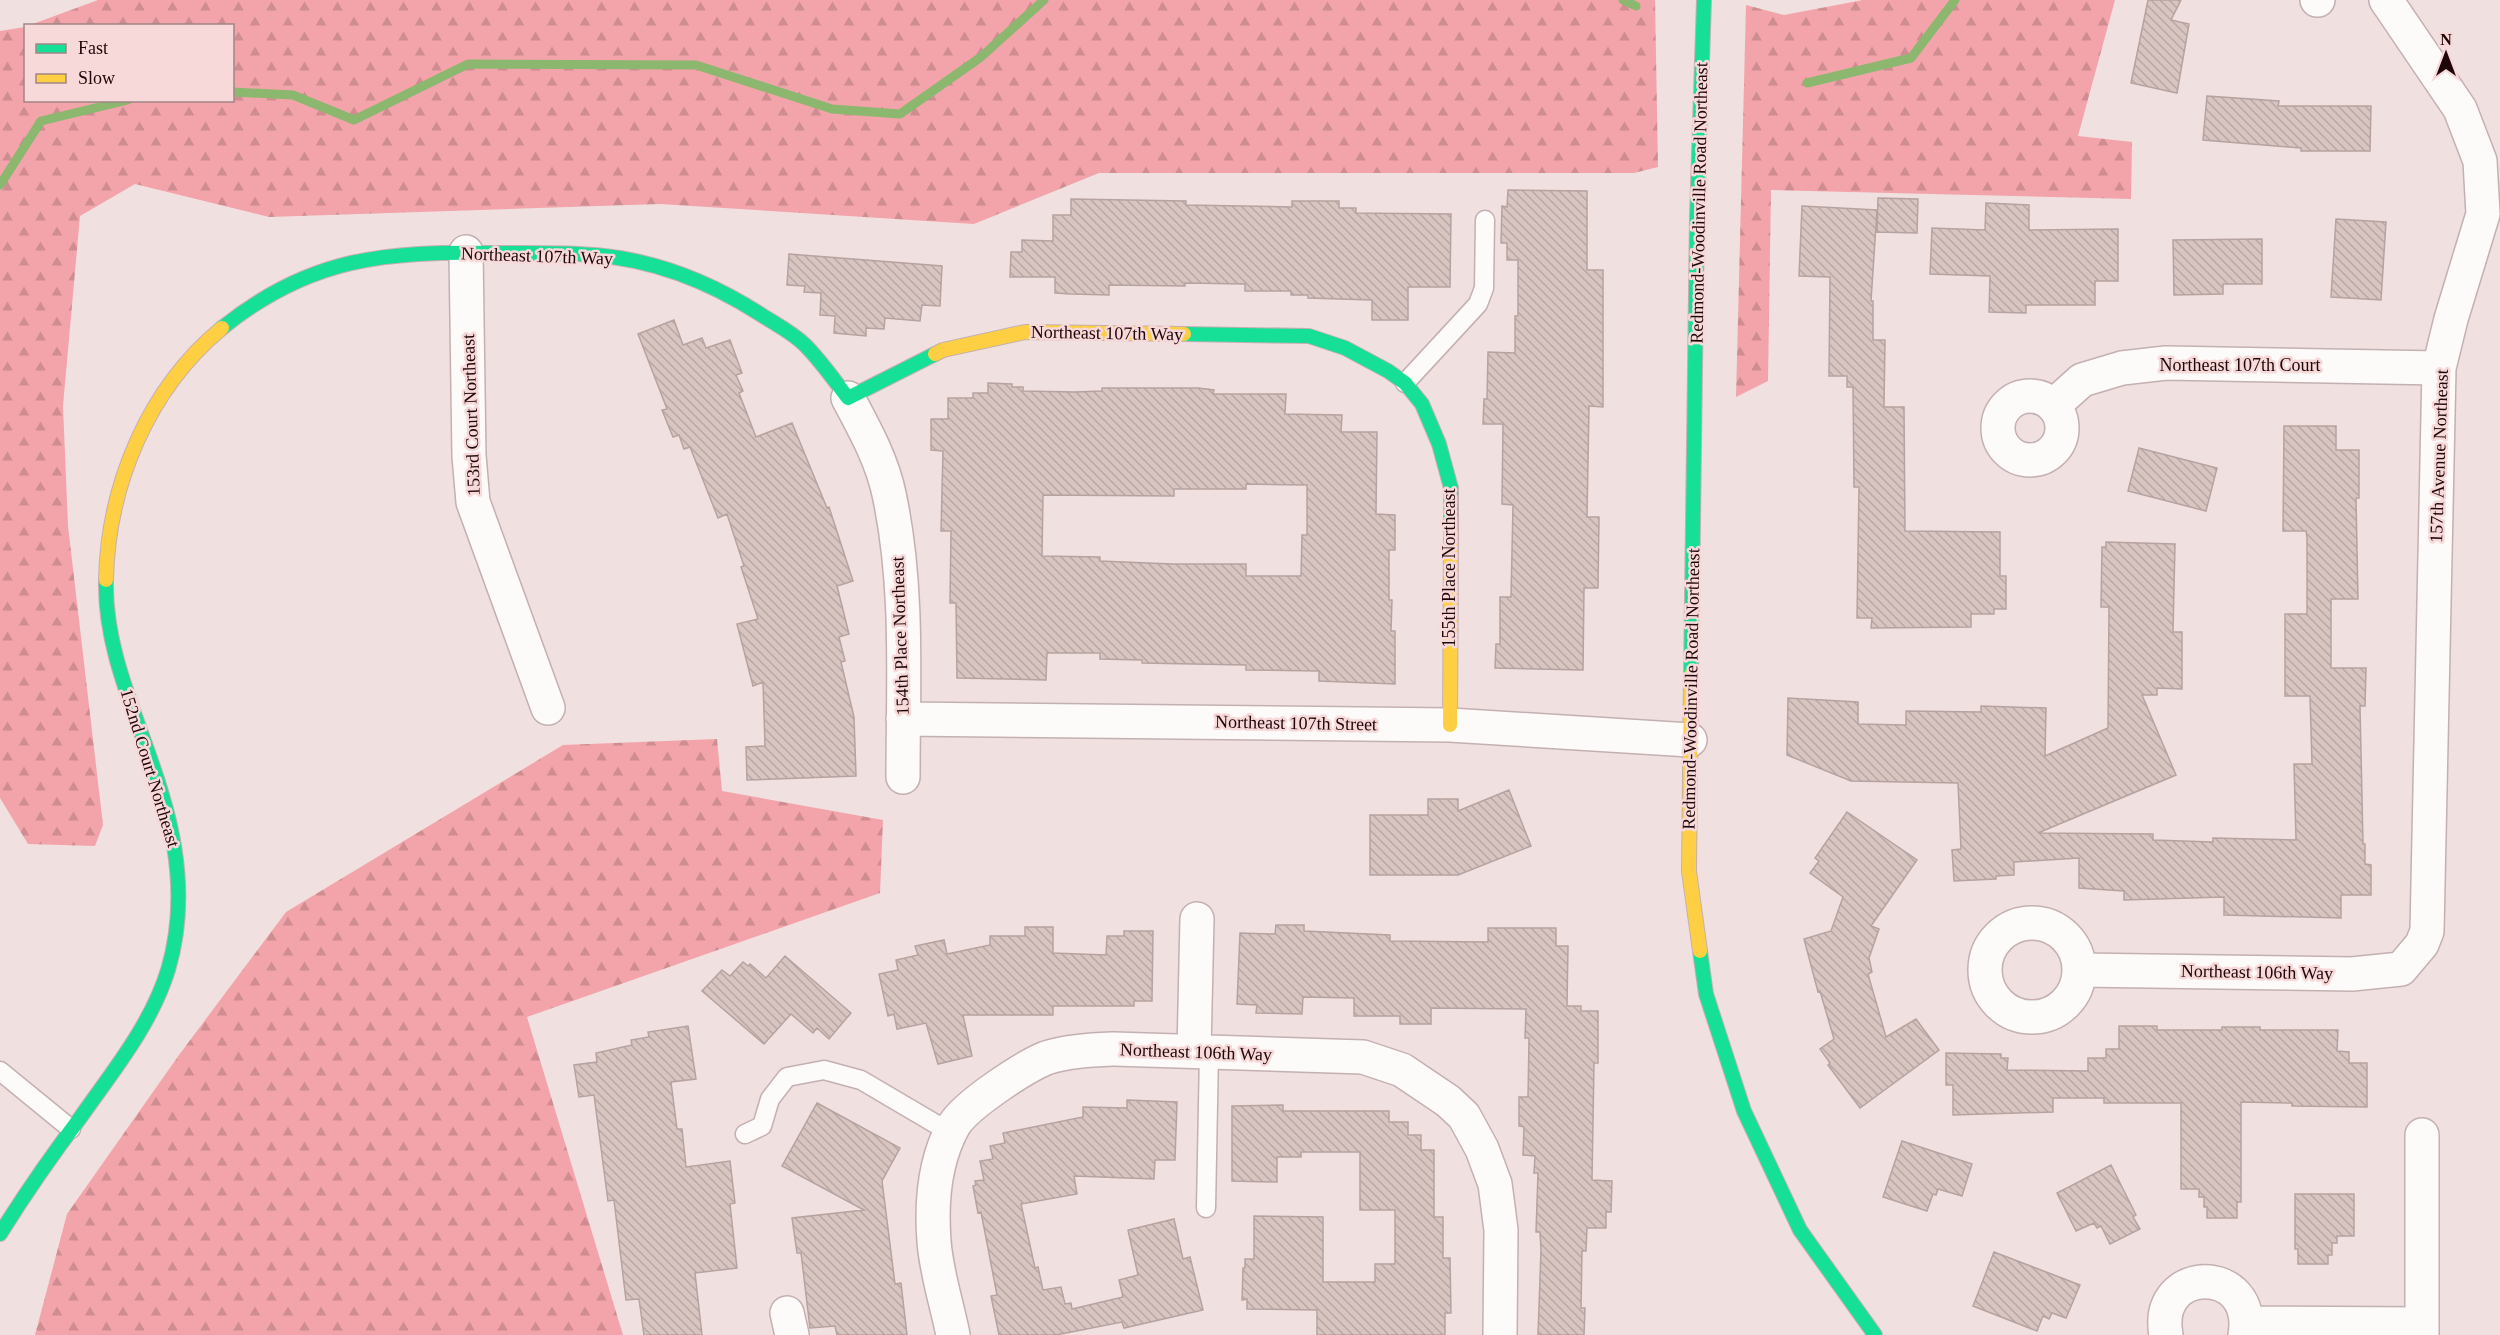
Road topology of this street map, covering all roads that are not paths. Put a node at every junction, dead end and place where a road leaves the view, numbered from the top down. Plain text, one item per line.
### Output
1 (1704, 0) edge
2 (2386, 0) edge
3 (1485, 220) dead end
4 (466, 252) junction
5 (1345, 348) joint
6 (198, 350) joint
7 (2439, 368) junction
8 (1405, 383) junction
9 (848, 398) junction
10 (2053, 406) dead end
11 (548, 708) dead end
12 (903, 719) junction
13 (1450, 725) junction
14 (1690, 740) junction
15 (903, 777) dead end
16 (1197, 919) dead end
17 (2422, 944) joint
18 (2080, 970) dead end
19 (1202, 1052) junction
20 (0, 1071) edge
21 (953, 1128) junction
22 (71, 1129) junction
23 (745, 1134) dead end
24 (2422, 1135) dead end
25 (1206, 1209) dead end
26 (0, 1234) edge
27 (2246, 1329) edge
28 (2422, 1329) edge
29 (953, 1335) edge
30 (1500, 1335) edge
31 (1875, 1335) edge
32 (2166, 1335) edge

1 - 14 street, Redmond-Woodinville Road Northeast
2 - 7 street, 157th Avenue Northeast
3 - 8 lane
4 - 6 street, Northeast 107th Way
4 - 9 street, Northeast 107th Way
4 - 11 street, 153rd Court Northeast
5 - 8 street, 155th Place Northeast
5 - 9 street, Northeast 107th Way
6 - 22 street, 152nd Court Northeast
7 - 10 street, Northeast 107th Court
7 - 17 street, 157th Avenue Northeast
8 - 13 street, 155th Place Northeast
9 - 12 street, 154th Place Northeast
12 - 13 street, Northeast 107th Street
12 - 15 street, 154th Place Northeast
13 - 14 street, Northeast 107th Street
14 - 31 street, Redmond-Woodinville Road Northeast
16 - 19 street
17 - 18 street, Northeast 106th Way
19 - 21 street, Northeast 106th Way
19 - 25 lane
19 - 30 street, Northeast 106th Way
20 - 22 lane
21 - 23 lane
21 - 29 street
22 - 26 street, 152nd Court Northeast
24 - 28 street
27 - 28 street
27 - 32 street

